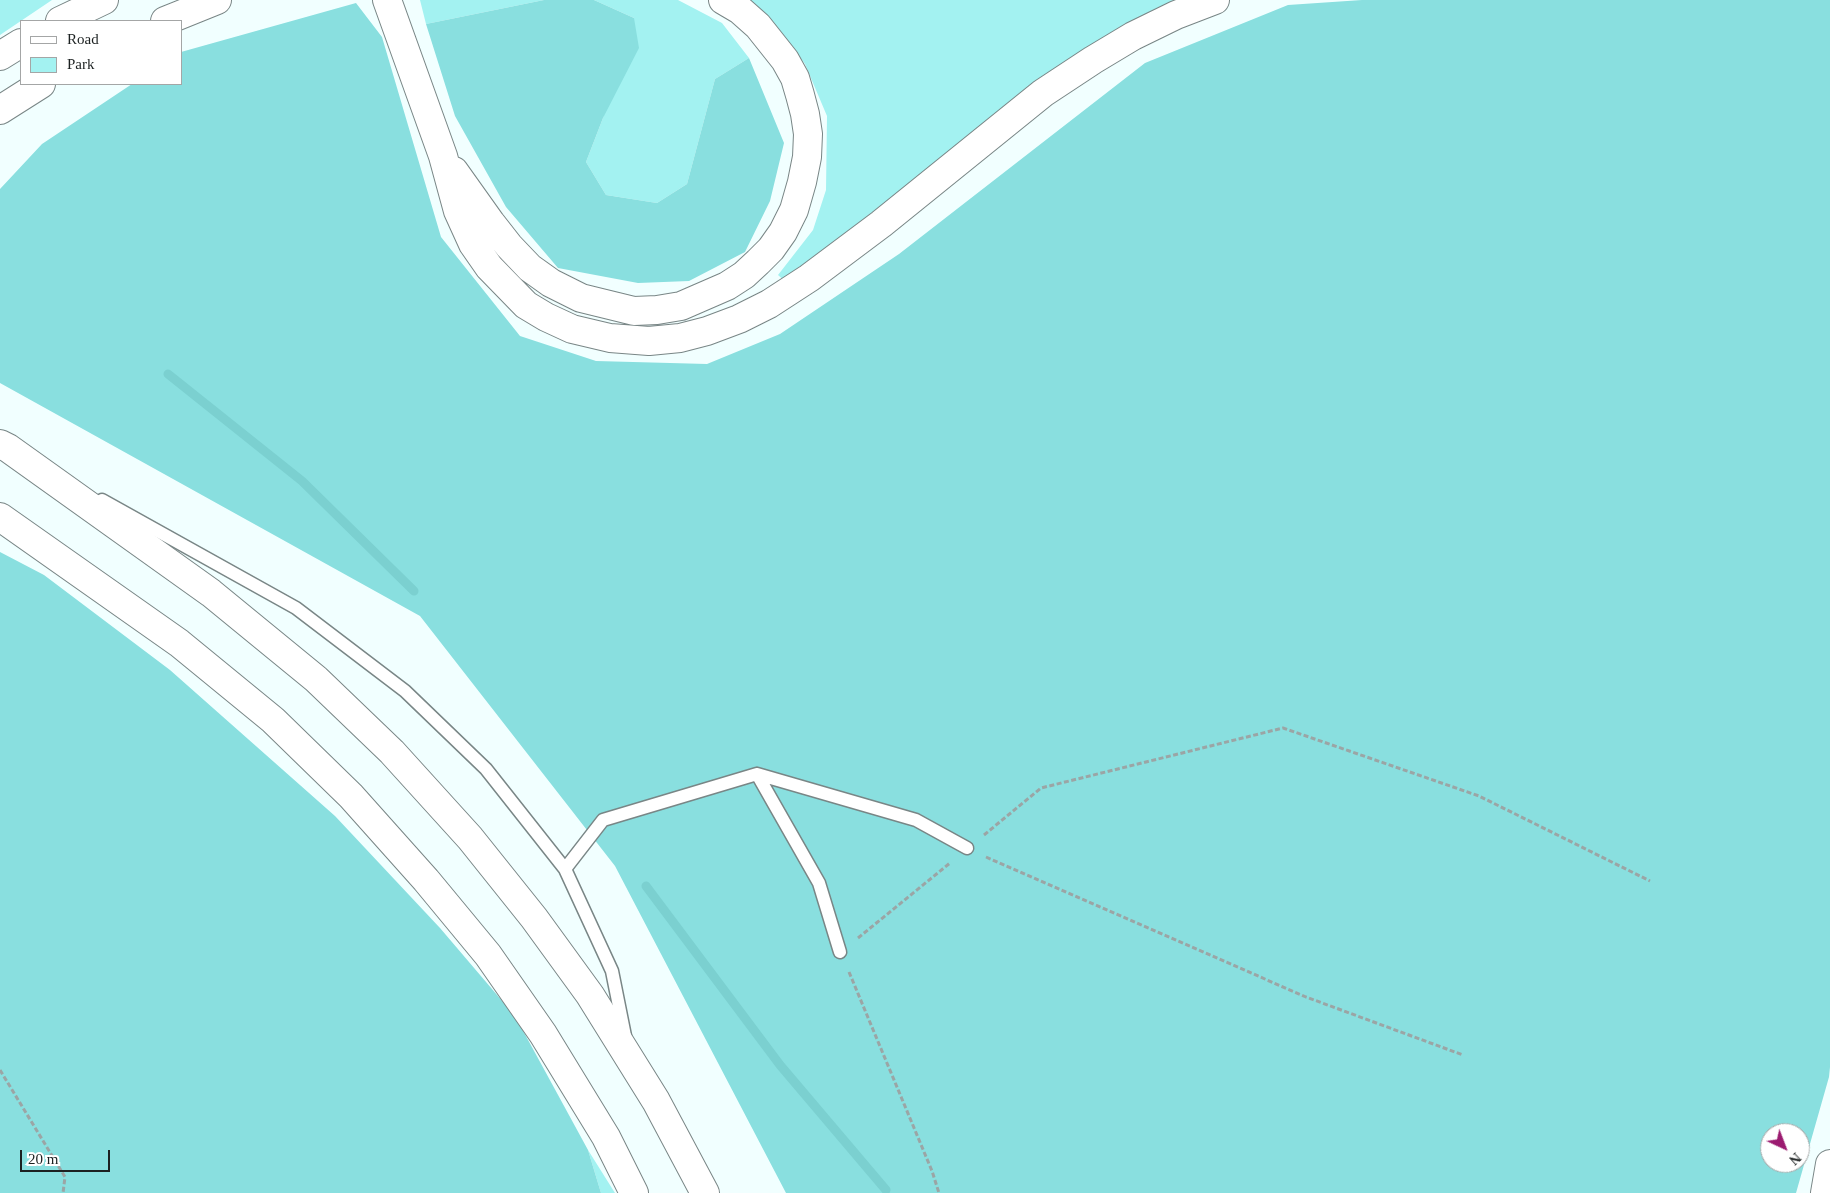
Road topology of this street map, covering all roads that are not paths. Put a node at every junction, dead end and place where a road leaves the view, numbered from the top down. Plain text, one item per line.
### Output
1 (104, 0) edge
2 (217, 0) edge
3 (387, 0) edge
4 (723, 0) edge
5 (1215, 0) edge
6 (62, 20) edge
7 (167, 20) edge
8 (20, 44) edge
9 (0, 56) edge
10 (39, 85) edge
11 (0, 110) edge
12 (443, 156) junction
13 (4, 446) edge
14 (0, 517) edge
15 (757, 774) junction
16 (967, 848) road end
17 (565, 869) junction
18 (840, 952) road end
19 (629, 1060) junction
20 (1830, 1164) edge
21 (634, 1193) edge
22 (705, 1193) edge
23 (1825, 1193) edge

1 - 6 main road
2 - 7 main road
3 - 12 main road
4 - 12 main road
5 - 12 main road
8 - 9 main road
10 - 11 main road
13 - 17 lane
13 - 19 main road
14 - 21 main road
15 - 16 lane
15 - 17 lane
15 - 18 lane
17 - 19 lane
19 - 22 main road
20 - 23 main road

